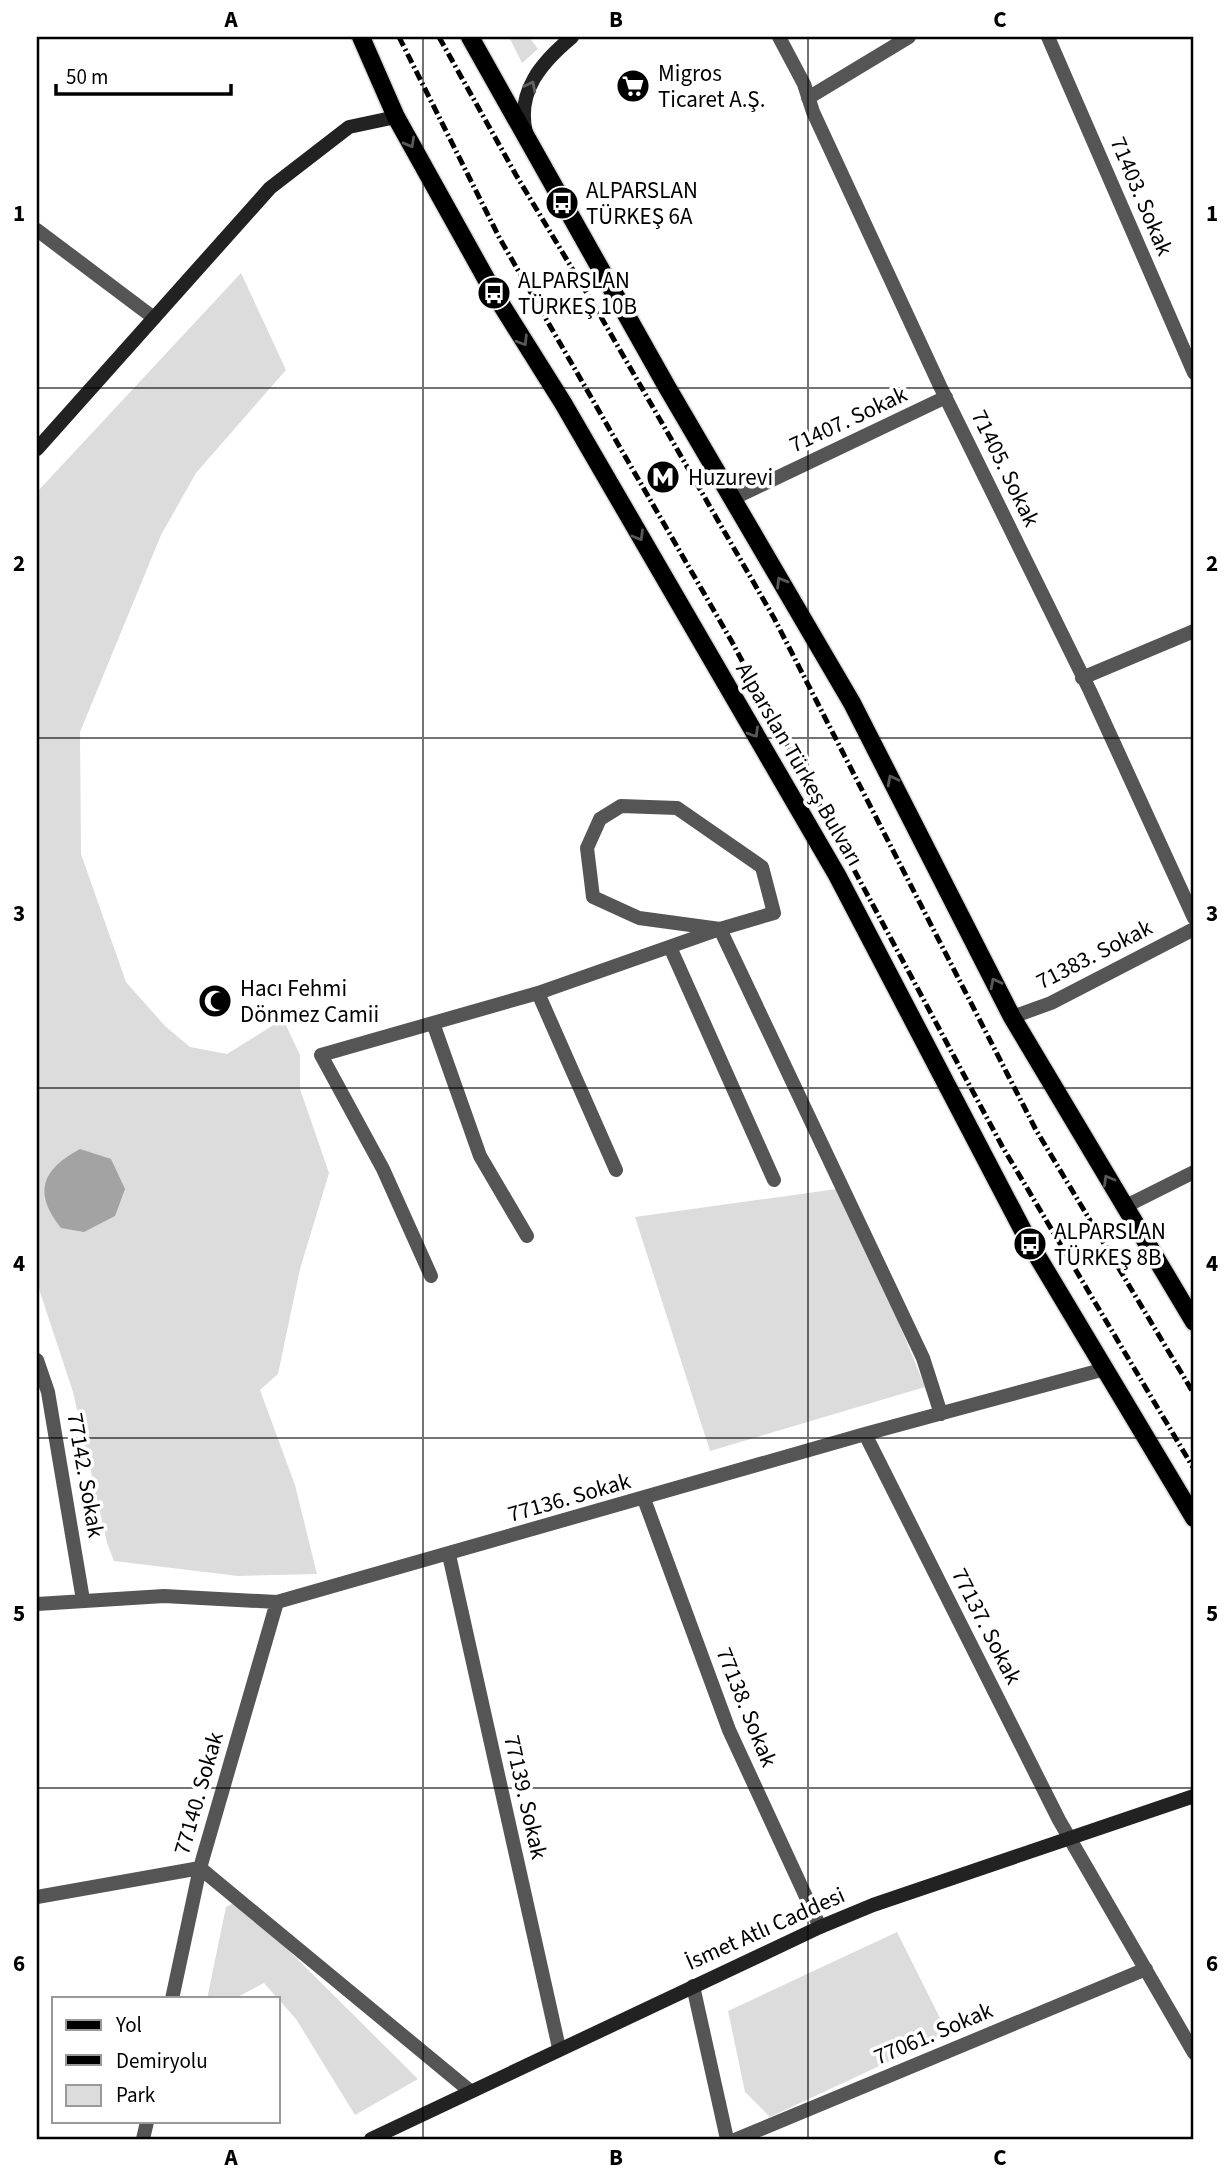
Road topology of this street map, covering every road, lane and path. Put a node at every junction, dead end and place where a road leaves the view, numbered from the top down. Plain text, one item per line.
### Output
1 (361, 37) edge
2 (470, 37) edge
3 (572, 37) edge
4 (779, 37) edge
5 (909, 37) edge
6 (1048, 37) edge
7 (808, 98) junction
8 (396, 117) junction
9 (530, 145) junction
10 (37, 230) edge
11 (154, 318) junction
12 (1189, 351) edge
13 (1194, 373) edge
14 (946, 397) junction
15 (37, 449) edge
16 (732, 499) junction
17 (1194, 631) edge
18 (1082, 678) junction
19 (1194, 918) edge
20 (720, 929) junction
21 (1194, 929) edge
22 (670, 947) junction
23 (538, 993) junction
24 (1012, 1017) junction
25 (433, 1023) junction
26 (616, 1170) dead end
27 (1194, 1172) edge
28 (774, 1180) dead end
29 (1124, 1207) junction
30 (527, 1236) dead end
31 (431, 1276) dead end
32 (1194, 1322) edge
33 (37, 1360) edge
34 (1105, 1370) junction
35 (941, 1414) junction
36 (866, 1434) junction
37 (644, 1499) junction
38 (1194, 1518) edge
39 (449, 1555) junction
40 (83, 1600) junction
41 (277, 1602) junction
42 (37, 1604) edge
43 (1194, 1796) edge
44 (1070, 1838) junction
45 (200, 1868) junction
46 (37, 1897) edge
47 (820, 1927) junction
48 (1146, 1969) junction
49 (693, 1986) junction
50 (172, 1997) edge
51 (559, 2048) junction
52 (1194, 2053) edge
53 (470, 2091) junction
54 (380, 2137) edge
55 (727, 2139) edge
56 (737, 2139) edge

1 - 8 main road, Alparslan Türkeş Bulvarı
2 - 9 main road
9 -> 3 main road
4 - 7 street, 71405. Sokak
5 - 7 street
6 - 12 street, 71403. Sokak
7 - 14 street, 71405. Sokak
8 - 11 main road
8 -> 34 main road, Alparslan Türkeş Bulvarı
9 - 16 main road
10 - 11 street
11 - 15 main road
12 - 13 street, 71403. Sokak
14 - 16 street, 71407. Sokak
14 - 18 street, 71405. Sokak
24 -> 16 main road
17 - 18 street
18 - 19 street, 71405. Sokak
20 - 20 street
20 - 22 street
20 - 35 street
21 - 24 street, 71383. Sokak
22 - 23 street
22 - 28 street
23 - 25 street
23 - 26 street
29 -> 24 main road
25 - 30 street
25 - 31 street
27 - 29 street
29 - 32 main road
33 - 40 street, 77142. Sokak
34 - 35 street, 77136. Sokak
34 - 38 main road, Alparslan Türkeş Bulvarı
35 - 36 street, 77136. Sokak
36 - 37 street, 77136. Sokak
36 - 44 street, 77137. Sokak
37 - 39 street, 77136. Sokak
37 - 47 street, 77138. Sokak
39 - 41 street, 77136. Sokak
39 - 51 street, 77139. Sokak
40 - 41 street, 77136. Sokak
40 - 42 street, 77136. Sokak
41 - 45 street, 77140. Sokak
43 - 44 main road, İsmet Atlı Caddesi
44 - 47 main road, İsmet Atlı Caddesi
44 - 48 street, 77137. Sokak
45 - 46 street
45 - 50 street, 77140. Sokak
45 - 53 street
47 - 49 main road, İsmet Atlı Caddesi
48 - 52 street, 77137. Sokak
48 - 56 street, 77061. Sokak
49 - 51 main road, İsmet Atlı Caddesi
49 - 55 street
51 - 53 main road, İsmet Atlı Caddesi
53 - 54 main road, İsmet Atlı Caddesi

